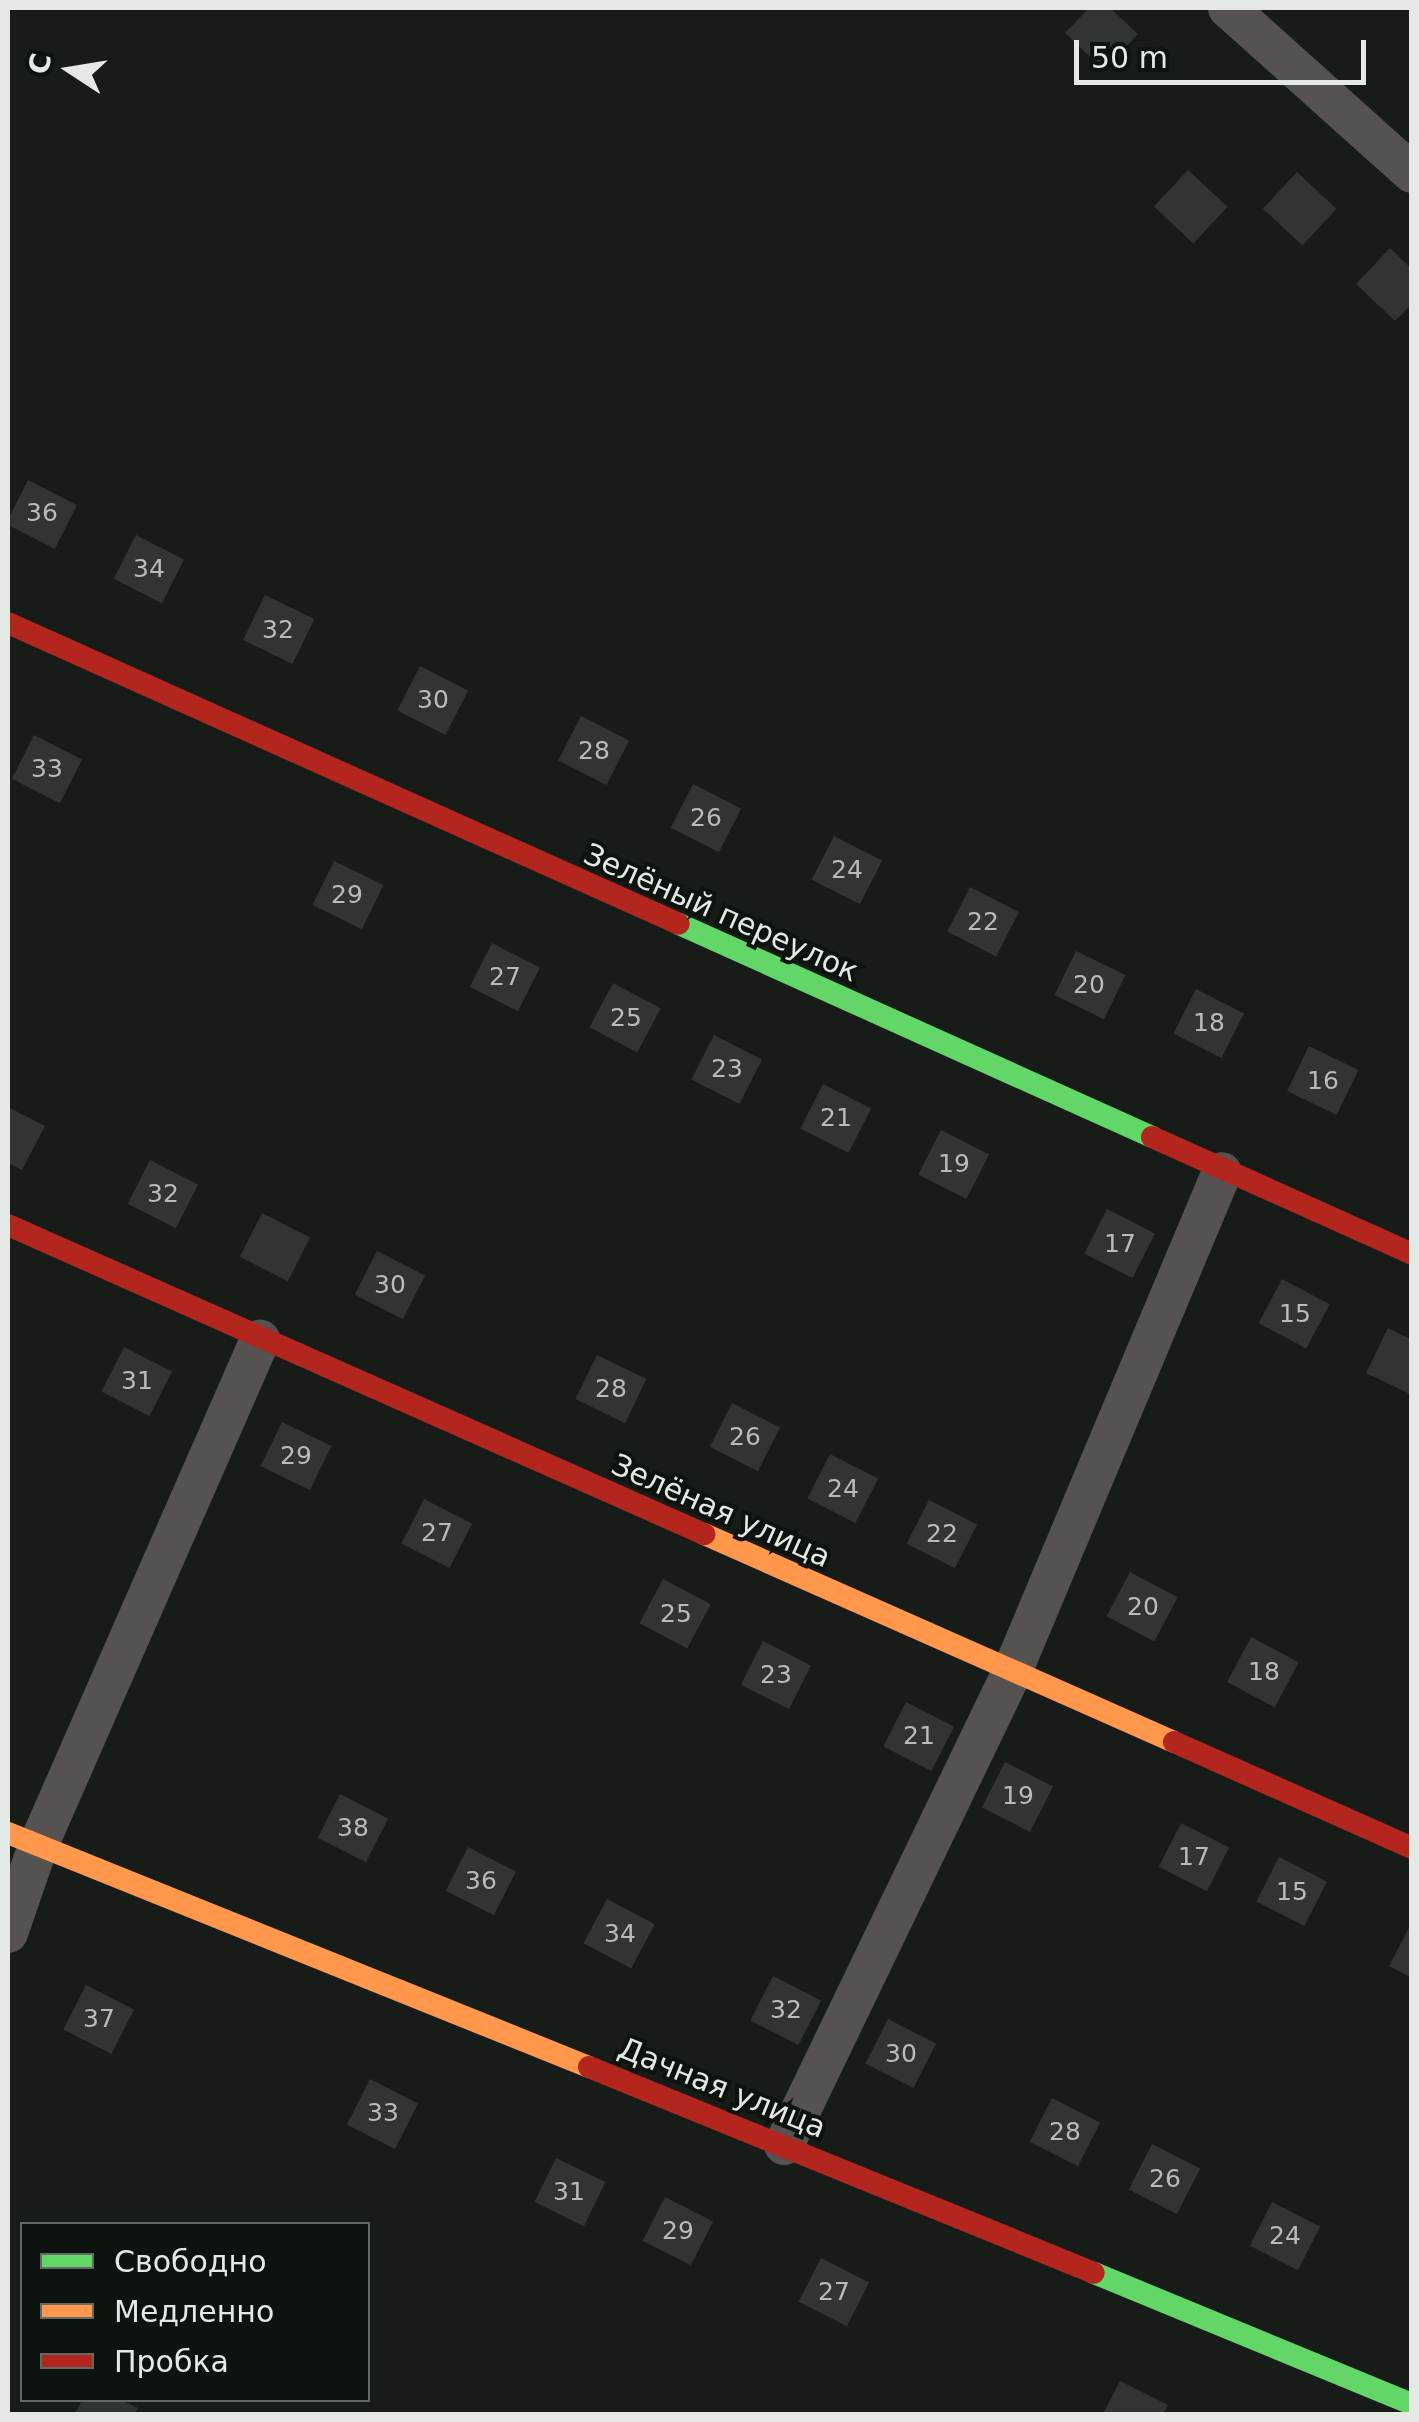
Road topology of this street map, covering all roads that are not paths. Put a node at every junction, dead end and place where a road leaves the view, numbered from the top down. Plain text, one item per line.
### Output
1 (1228, 8) edge
2 (1412, 173) edge
3 (8, 624) edge
4 (1222, 1172) junction
5 (8, 1225) edge
6 (1412, 1254) edge
7 (260, 1340) junction
8 (1012, 1672) junction
9 (23, 1839) edge
10 (1412, 1848) edge
11 (8, 1934) edge
12 (784, 2145) junction
13 (1412, 2404) edge

1 - 2 street
3 - 4 street, Зелёный переулок
4 - 6 street, Зелёный переулок
4 - 8 street
5 - 7 street, Зелёная улица
7 - 8 street, Зелёная улица
7 - 9 street
8 - 10 street, Зелёная улица
8 - 12 street
9 - 11 street
9 - 12 street, Дачная улица
12 - 13 street, Дачная улица

